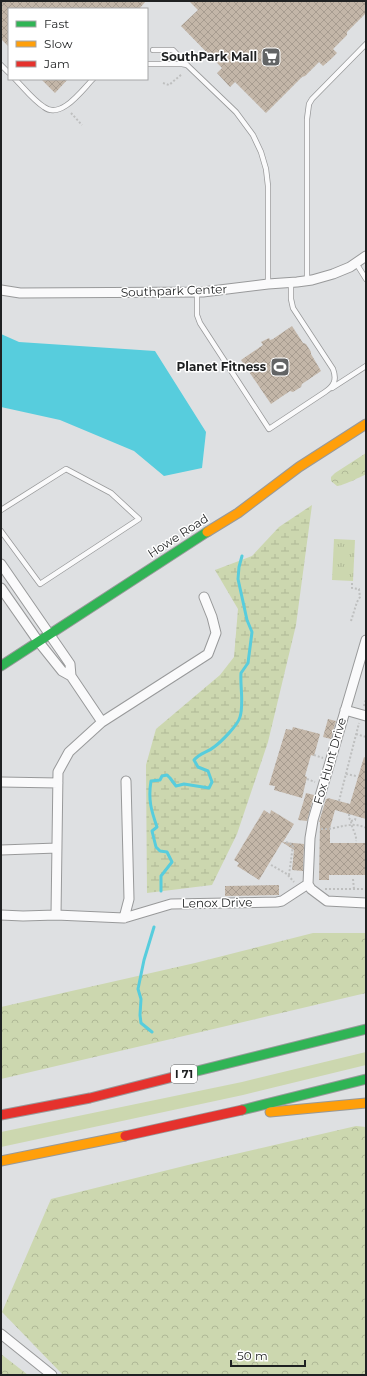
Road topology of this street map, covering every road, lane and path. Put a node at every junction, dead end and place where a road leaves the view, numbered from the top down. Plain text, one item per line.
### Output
1 (366, 44) edge
2 (153, 50) dead end
3 (148, 64) edge
4 (189, 67) junction
5 (182, 74) dead end
6 (16, 80) edge
7 (92, 80) edge
8 (163, 83) dead end
9 (71, 114) dead end
10 (82, 125) dead end
11 (366, 256) edge
12 (356, 263) junction
13 (366, 279) edge
14 (307, 281) junction
15 (291, 282) junction
16 (268, 284) junction
17 (1, 290) edge
18 (197, 292) junction
19 (366, 366) edge
20 (328, 390) junction
21 (366, 424) edge
22 (1, 510) edge
23 (1, 532) edge
24 (1, 564) edge
25 (352, 581) dead end
26 (1, 588) edge
27 (204, 597) dead end
28 (351, 621) dead end
29 (49, 634) junction
30 (366, 640) edge
31 (38, 641) junction
32 (1, 666) edge
33 (71, 676) junction
34 (366, 699) edge
35 (345, 710) junction
36 (364, 715) edge
37 (102, 722) junction
38 (356, 734) junction
39 (366, 737) edge
40 (346, 774) junction
41 (356, 776) dead end
42 (126, 781) dead end
43 (1, 782) edge
44 (58, 783) junction
45 (339, 801) dead end
46 (349, 814) dead end
47 (356, 816) dead end
48 (351, 821) junction
49 (351, 825) junction
50 (311, 828) junction
51 (366, 828) edge
52 (356, 841) dead end
53 (286, 842) dead end
54 (57, 848) junction
55 (1, 850) edge
56 (271, 865) dead end
57 (289, 875) junction
58 (353, 879) dead end
59 (294, 883) dead end
60 (310, 886) junction
61 (354, 889) junction
62 (366, 889) edge
63 (366, 903) edge
64 (56, 915) junction
65 (1, 916) edge
66 (124, 918) junction
67 (366, 1021) edge
68 (366, 1029) edge
69 (280, 1049) junction
70 (366, 1079) edge
71 (366, 1103) edge
72 (1, 1115) edge
73 (215, 1117) junction
74 (1, 1161) edge
75 (1, 1334) edge
76 (52, 1375) edge

1 - 14 lane
2 - 4 lane
3 - 4 lane
4 - 16 lane
5 - 8 path
6 - 7 lane
9 - 10 path
11 - 12 street, Southpark Center
12 - 13 lane
12 - 14 street, Southpark Center
14 - 15 street, Southpark Center
15 - 16 street, Southpark Center
15 - 20 lane
16 - 18 street, Southpark Center
17 - 18 street, Southpark Center
18 - 20 lane
19 - 20 lane
21 - 29 main road, Howe Road
22 - 23 lane
24 - 29 street
25 - 28 path
26 - 31 street
27 - 37 street
29 - 31 main road, Howe Road
29 - 33 street
30 - 35 street, Fox Hunt Drive
31 - 32 main road, Howe Road
31 - 33 street
33 - 37 street
34 - 36 path
35 - 36 street
35 - 50 street, Fox Hunt Drive
36 - 38 path
37 - 44 street
38 - 39 path
38 - 40 path
40 - 41 path
40 - 45 path
42 - 66 street
43 - 44 street
44 - 54 street
46 - 48 path
47 - 48 path
48 - 49 path
49 - 50 path
49 - 51 path
49 - 52 path
50 - 60 street, Fox Hunt Drive
53 - 57 path
54 - 55 street
54 - 64 street
56 - 57 path
57 - 59 path
58 - 61 path
60 - 61 path
60 - 63 street
60 - 66 street, Lenox Drive
61 - 62 path
64 - 65 street, Lenox Drive
64 - 66 street, Lenox Drive
67 - 69 main road
68 - 69 main road, I 71
69 - 72 main road, I 71
70 - 73 main road
71 - 73 main road
73 - 74 main road
75 - 76 street

